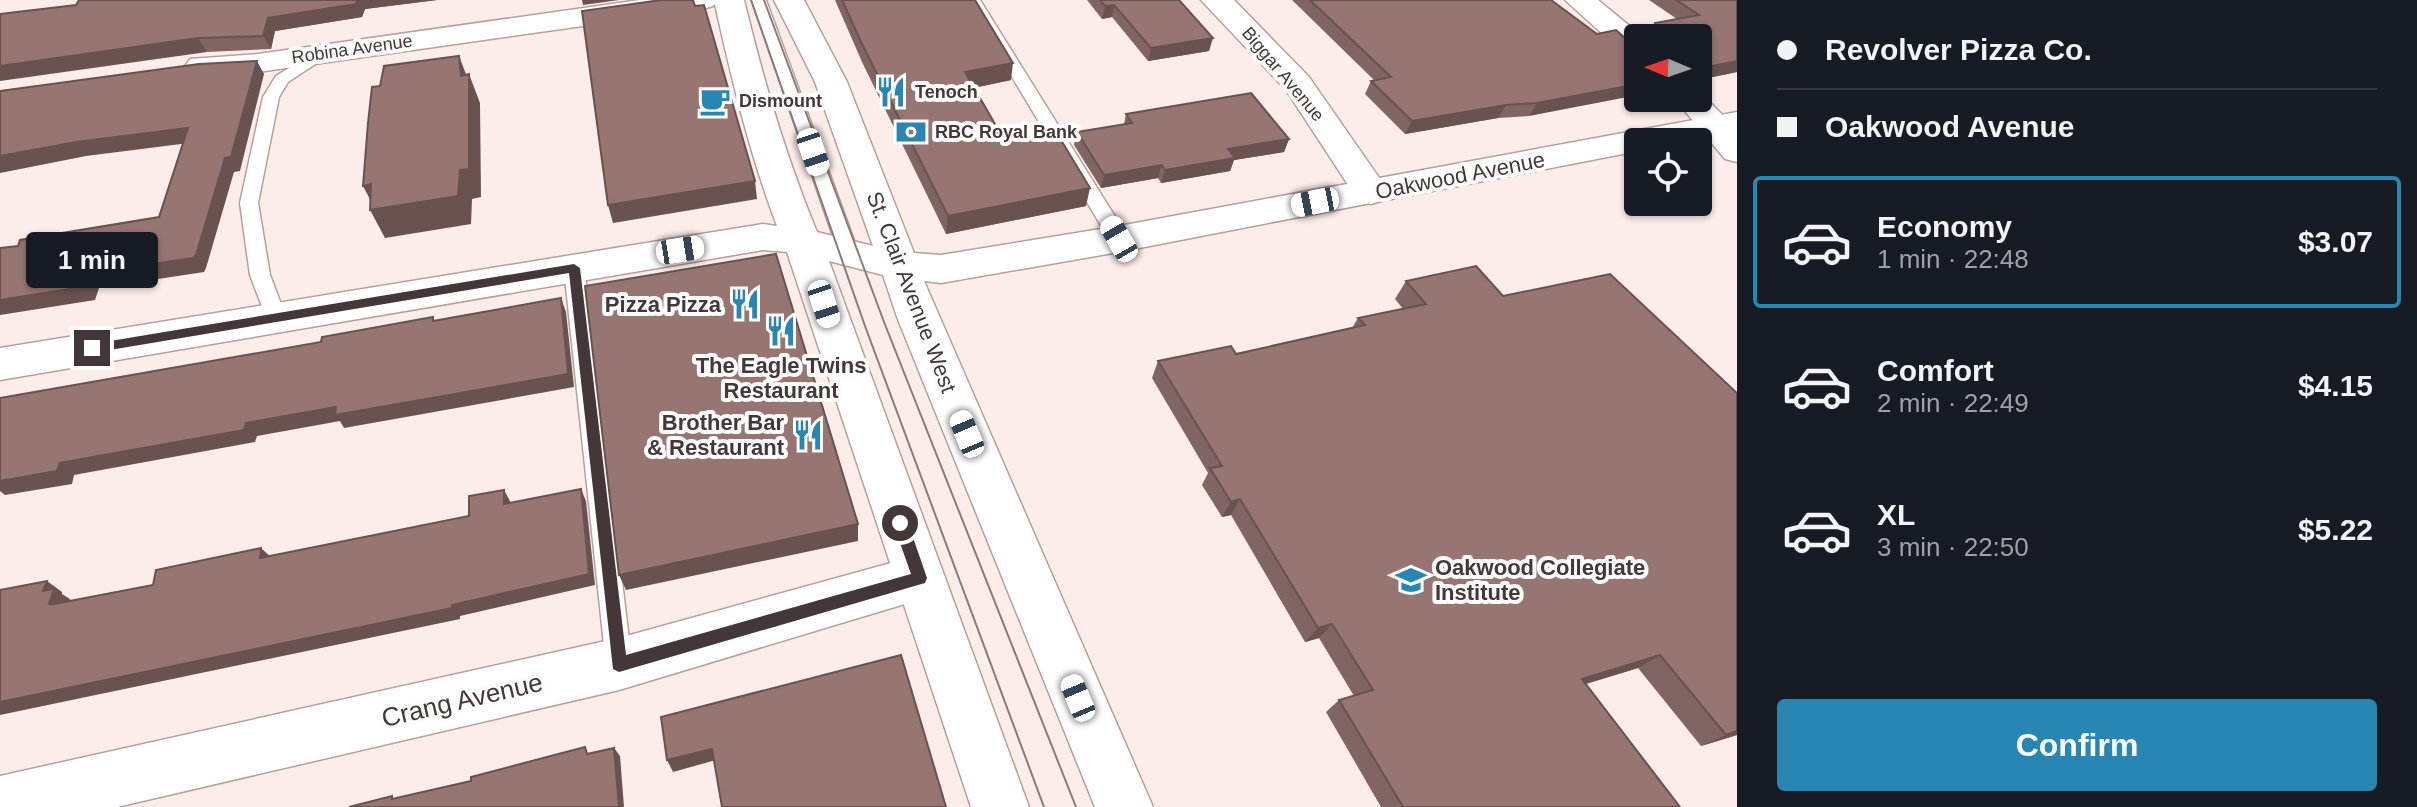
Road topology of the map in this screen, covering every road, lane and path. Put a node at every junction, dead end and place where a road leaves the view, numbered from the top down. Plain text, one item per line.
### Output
1 (703, 0) edge
2 (729, 0) edge
3 (759, 0) edge
4 (789, 0) edge
5 (973, 0) edge
6 (1216, 0) edge
7 (1580, 0) edge
8 (1624, 37) edge
9 (324, 52) junction
10 (167, 70) edge
11 (1706, 112) edge
12 (1730, 133) edge
13 (1371, 192) junction
14 (1119, 239) junction
15 (802, 241) junction
16 (849, 254) junction
17 (899, 266) junction
18 (574, 268) junction
19 (276, 317) junction
20 (0, 364) edge
21 (920, 578) junction
22 (619, 664) junction
23 (0, 805) edge
24 (1000, 807) edge
25 (1124, 807) edge

1 - 9 street, Robina Avenue
2 - 15 street
3 - 16 lane
4 - 17 street, St. Clair Avenue West
5 - 14 lane
6 - 13 street, Biggar Avenue
7 - 8 street
9 - 10 street, Robina Avenue
9 - 19 lane
11 - 12 street
12 - 13 street, Oakwood Avenue
13 - 14 street, Oakwood Avenue
14 - 17 street, Oakwood Avenue
15 - 16 street, Oakwood Avenue
15 - 18 street, Oakwood Avenue
15 - 21 street
16 - 17 street, Oakwood Avenue
17 - 25 street, St. Clair Avenue West
18 - 19 street, Oakwood Avenue
18 - 22 lane
19 - 20 street, Oakwood Avenue
21 - 22 street, Crang Avenue
21 - 24 street
22 - 23 street, Crang Avenue

